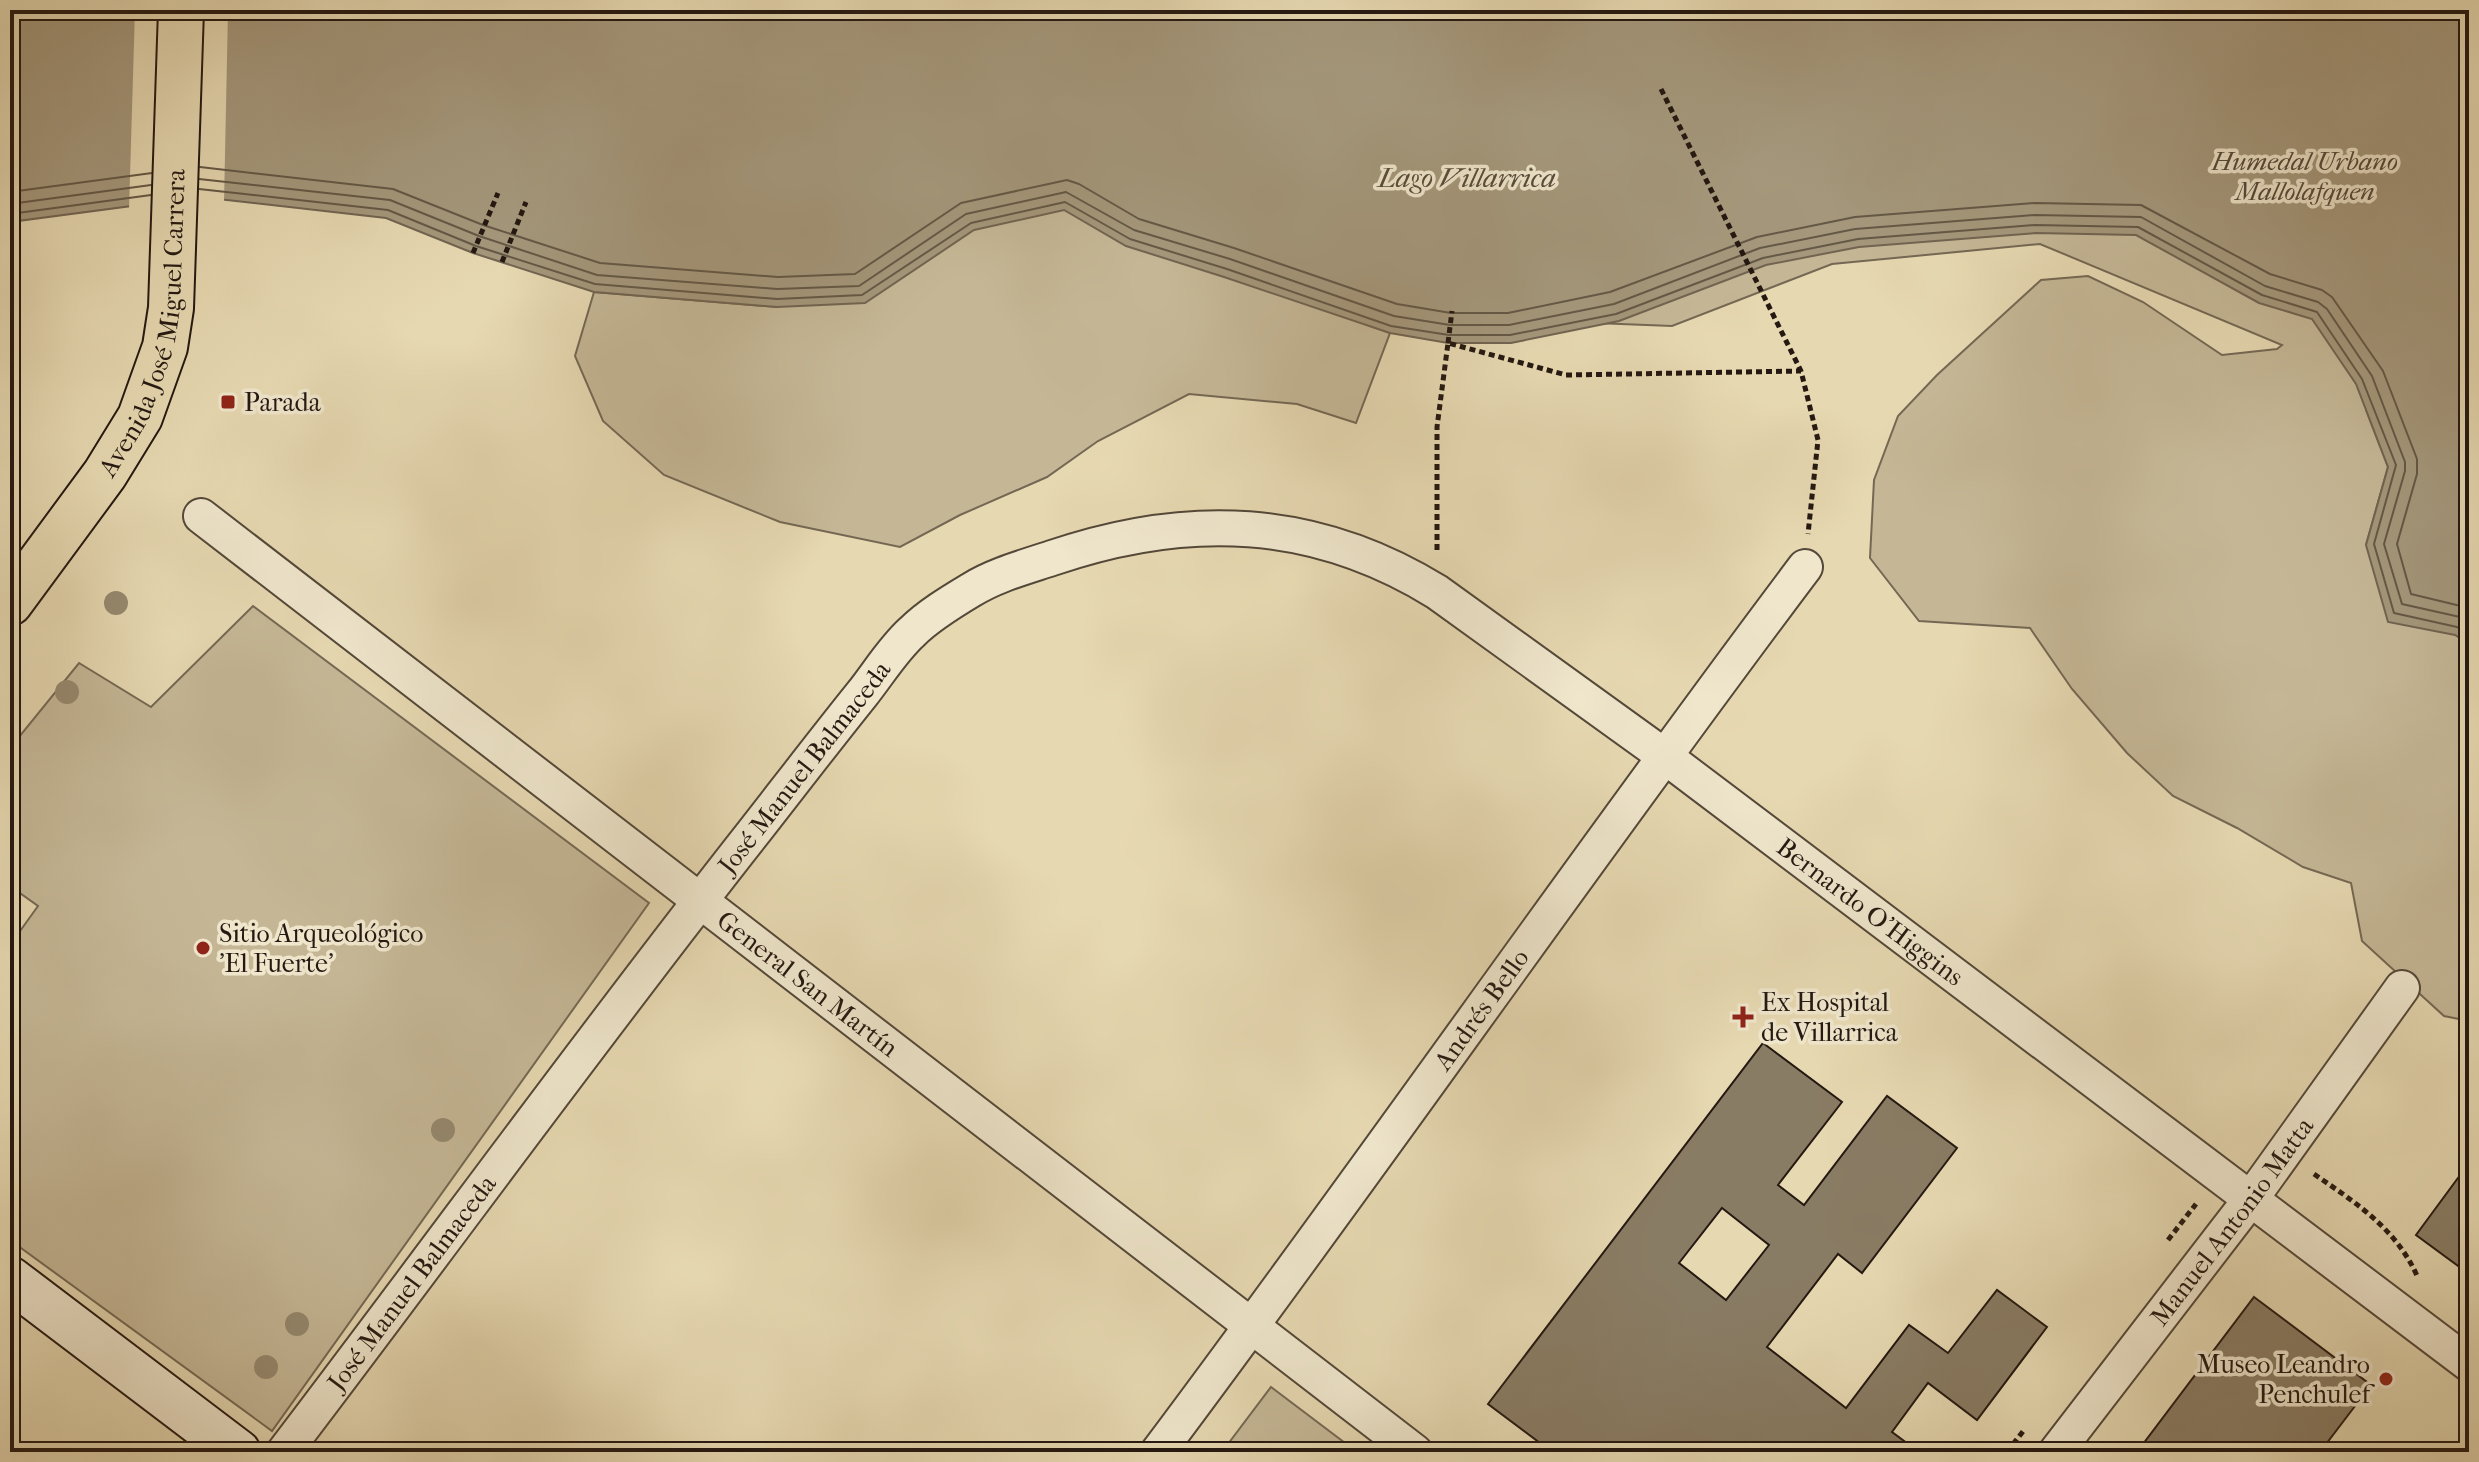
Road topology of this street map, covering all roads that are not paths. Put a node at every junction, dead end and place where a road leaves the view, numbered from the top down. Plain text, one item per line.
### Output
1 (181, 10) edge
2 (201, 516) dead end
3 (1239, 528) joint
4 (1805, 567) road end
5 (10, 603) edge
6 (1663, 755) junction
7 (700, 901) junction
8 (2402, 988) dead end
9 (2250, 1200) junction
10 (10, 1279) edge
11 (1251, 1327) junction
12 (2469, 1364) edge
13 (238, 1452) edge
14 (284, 1452) edge
15 (1158, 1452) edge
16 (1415, 1452) edge
17 (2056, 1452) edge

1 - 5 main road, Avenida José Miguel Carrera
2 - 7 street, General San Martín
3 - 6 street, Bernardo O'Higgins
3 - 7 street, José Manuel Balmaceda
4 - 6 street, Andrés Bello
6 - 9 street, Bernardo O'Higgins
6 - 11 street, Andrés Bello
7 - 11 street, General San Martín
7 - 14 street, José Manuel Balmaceda
8 - 9 street, Manuel Antonio Matta
9 - 12 street, Bernardo O'Higgins
9 - 17 street, Manuel Antonio Matta
10 - 13 main road
11 - 15 street, Andrés Bello
11 - 16 street, General San Martín

